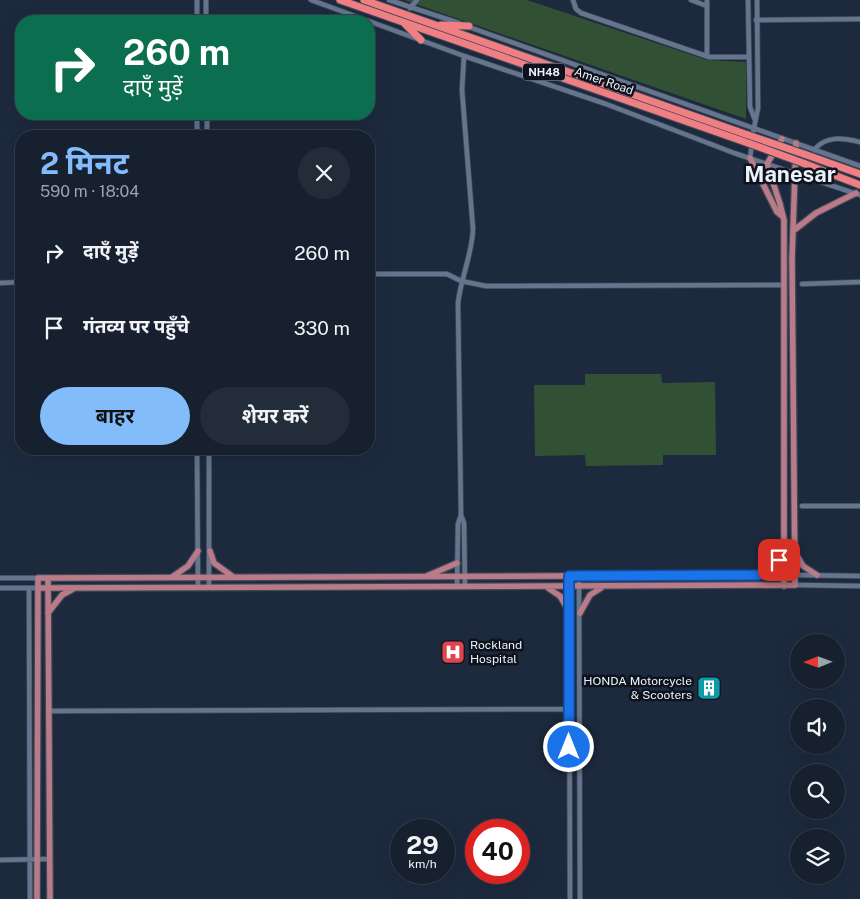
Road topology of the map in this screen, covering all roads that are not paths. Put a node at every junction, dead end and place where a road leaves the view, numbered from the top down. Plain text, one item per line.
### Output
1 (197, 0) edge
2 (206, 0) edge
3 (311, 0) edge
4 (340, 0) edge
5 (364, 0) edge
6 (389, 0) edge
7 (417, 0) edge
8 (573, 0) edge
9 (690, 0) edge
10 (748, 0) edge
11 (757, 0) edge
12 (707, 3) edge
13 (410, 8) junction
14 (197, 15) edge
15 (206, 15) edge
16 (352, 15) edge
17 (860, 19) edge
18 (756, 20) junction
19 (375, 23) edge
20 (404, 23) junction
21 (433, 25) junction
22 (469, 26) junction
23 (421, 40) junction
24 (464, 56) junction
25 (707, 56) junction
26 (748, 58) junction
27 (755, 120) junction
28 (751, 132) junction
29 (782, 139) junction
30 (860, 142) edge
31 (796, 143) junction
32 (814, 150) junction
33 (750, 158) junction
34 (767, 164) junction
35 (860, 166) edge
36 (795, 174) junction
37 (860, 174) edge
38 (860, 185) edge
39 (858, 194) edge
40 (783, 216) junction
41 (793, 231) junction
42 (375, 274) edge
43 (461, 281) junction
44 (15, 282) edge
45 (860, 282) edge
46 (0, 283) edge
47 (802, 284) dead end
48 (782, 285) junction
49 (197, 455) edge
50 (208, 455) edge
51 (802, 506) dead end
52 (860, 506) edge
53 (784, 510) junction
54 (794, 510) junction
55 (461, 515) junction
56 (210, 550) junction
57 (784, 550) junction
58 (198, 551) junction
59 (795, 552) junction
60 (457, 563) junction
61 (758, 575) junction
62 (784, 575) junction
63 (795, 575) junction
64 (816, 575) junction
65 (569, 576) junction
66 (579, 576) junction
67 (860, 576) edge
68 (209, 577) junction
69 (233, 577) junction
70 (423, 577) junction
71 (457, 577) junction
72 (465, 577) junction
73 (0, 578) edge
74 (38, 578) junction
75 (48, 578) junction
76 (170, 578) junction
77 (198, 578) junction
78 (795, 585) junction
79 (543, 586) junction
80 (569, 586) junction
81 (580, 586) junction
82 (605, 586) junction
83 (784, 586) junction
84 (860, 586) edge
85 (198, 587) junction
86 (210, 587) junction
87 (457, 587) junction
88 (465, 587) junction
89 (0, 588) edge
90 (30, 588) junction
91 (38, 588) junction
92 (48, 588) junction
93 (75, 588) junction
94 (569, 611) junction
95 (580, 612) junction
96 (48, 613) junction
97 (569, 709) junction
98 (48, 711) junction
99 (50, 859) junction
100 (0, 860) edge
101 (30, 860) junction
102 (37, 860) junction
103 (30, 899) edge
104 (38, 899) edge
105 (50, 899) edge
106 (570, 899) edge
107 (580, 899) edge

1 - 14 street
2 - 15 street
3 - 16 street
4 - 20 highway, Amer Road / NH48
5 - 21 highway, Amer Road / NH48
6 - 13 street
7 - 13 street
8 - 25 street
9 - 12 street
10 - 26 street
11 - 18 street
12 - 25 street
13 - 22 street
17 - 18 street
18 - 27 street
19 - 23 street
20 - 23 highway
20 - 38 highway, Amer Road / NH48, bridge
21 - 22 highway
21 - 28 highway, Amer Road / NH48
22 - 28 street
23 - 24 street
24 - 33 street
24 - 43 street
25 - 26 street
26 - 27 street
27 - 28 street
28 - 29 street
28 - 33 street
28 - 37 highway, Amer Road / NH48, bridge
29 - 31 street
29 - 34 main road
30 - 32 street
31 - 32 street
31 - 36 main road
32 - 35 street
33 - 34 street
33 - 40 main road
34 - 36 street
34 - 40 main road
36 - 39 street
36 - 41 main road
39 - 41 main road
40 - 48 main road
41 - 54 main road
42 - 43 street
43 - 48 street
43 - 55 street
44 - 46 street
45 - 47 street
48 - 53 main road
49 - 58 street
50 - 56 street
51 - 52 street
53 - 54 main road
53 - 57 main road
54 - 59 main road
55 - 60 street
55 - 72 street
56 - 68 street
56 - 69 main road
57 - 61 main road
57 - 62 main road
58 - 76 main road
58 - 77 street
59 - 63 main road
59 - 64 main road
60 - 70 main road
60 - 71 street
61 - 62 main road
61 - 66 main road
62 - 63 main road
62 - 83 main road
63 - 64 street
63 - 78 main road
64 - 67 street
65 - 66 main road
65 - 72 main road
65 - 80 street
66 - 81 street
68 - 69 main road
68 - 77 main road
68 - 86 street
69 - 70 main road
70 - 71 main road
71 - 72 main road
71 - 87 street
72 - 88 street
73 - 74 street
74 - 75 main road
74 - 91 main road
75 - 76 main road
75 - 92 main road
76 - 77 main road
77 - 85 street
78 - 83 main road
78 - 84 street
79 - 80 main road
79 - 88 main road
79 - 94 main road
80 - 81 main road
80 - 94 street
81 - 82 main road
81 - 95 street
82 - 83 main road
82 - 95 main road
85 - 86 main road
85 - 93 main road
86 - 87 main road
87 - 88 main road
89 - 90 street
90 - 91 street
90 - 101 street
91 - 92 main road
91 - 102 main road
92 - 93 main road
92 - 96 main road
93 - 96 main road
94 - 97 street
95 - 107 street
96 - 98 main road
97 - 98 street
97 - 106 street
98 - 99 main road
99 - 102 street
99 - 105 main road
100 - 101 street
101 - 102 street
101 - 103 street
102 - 104 main road

